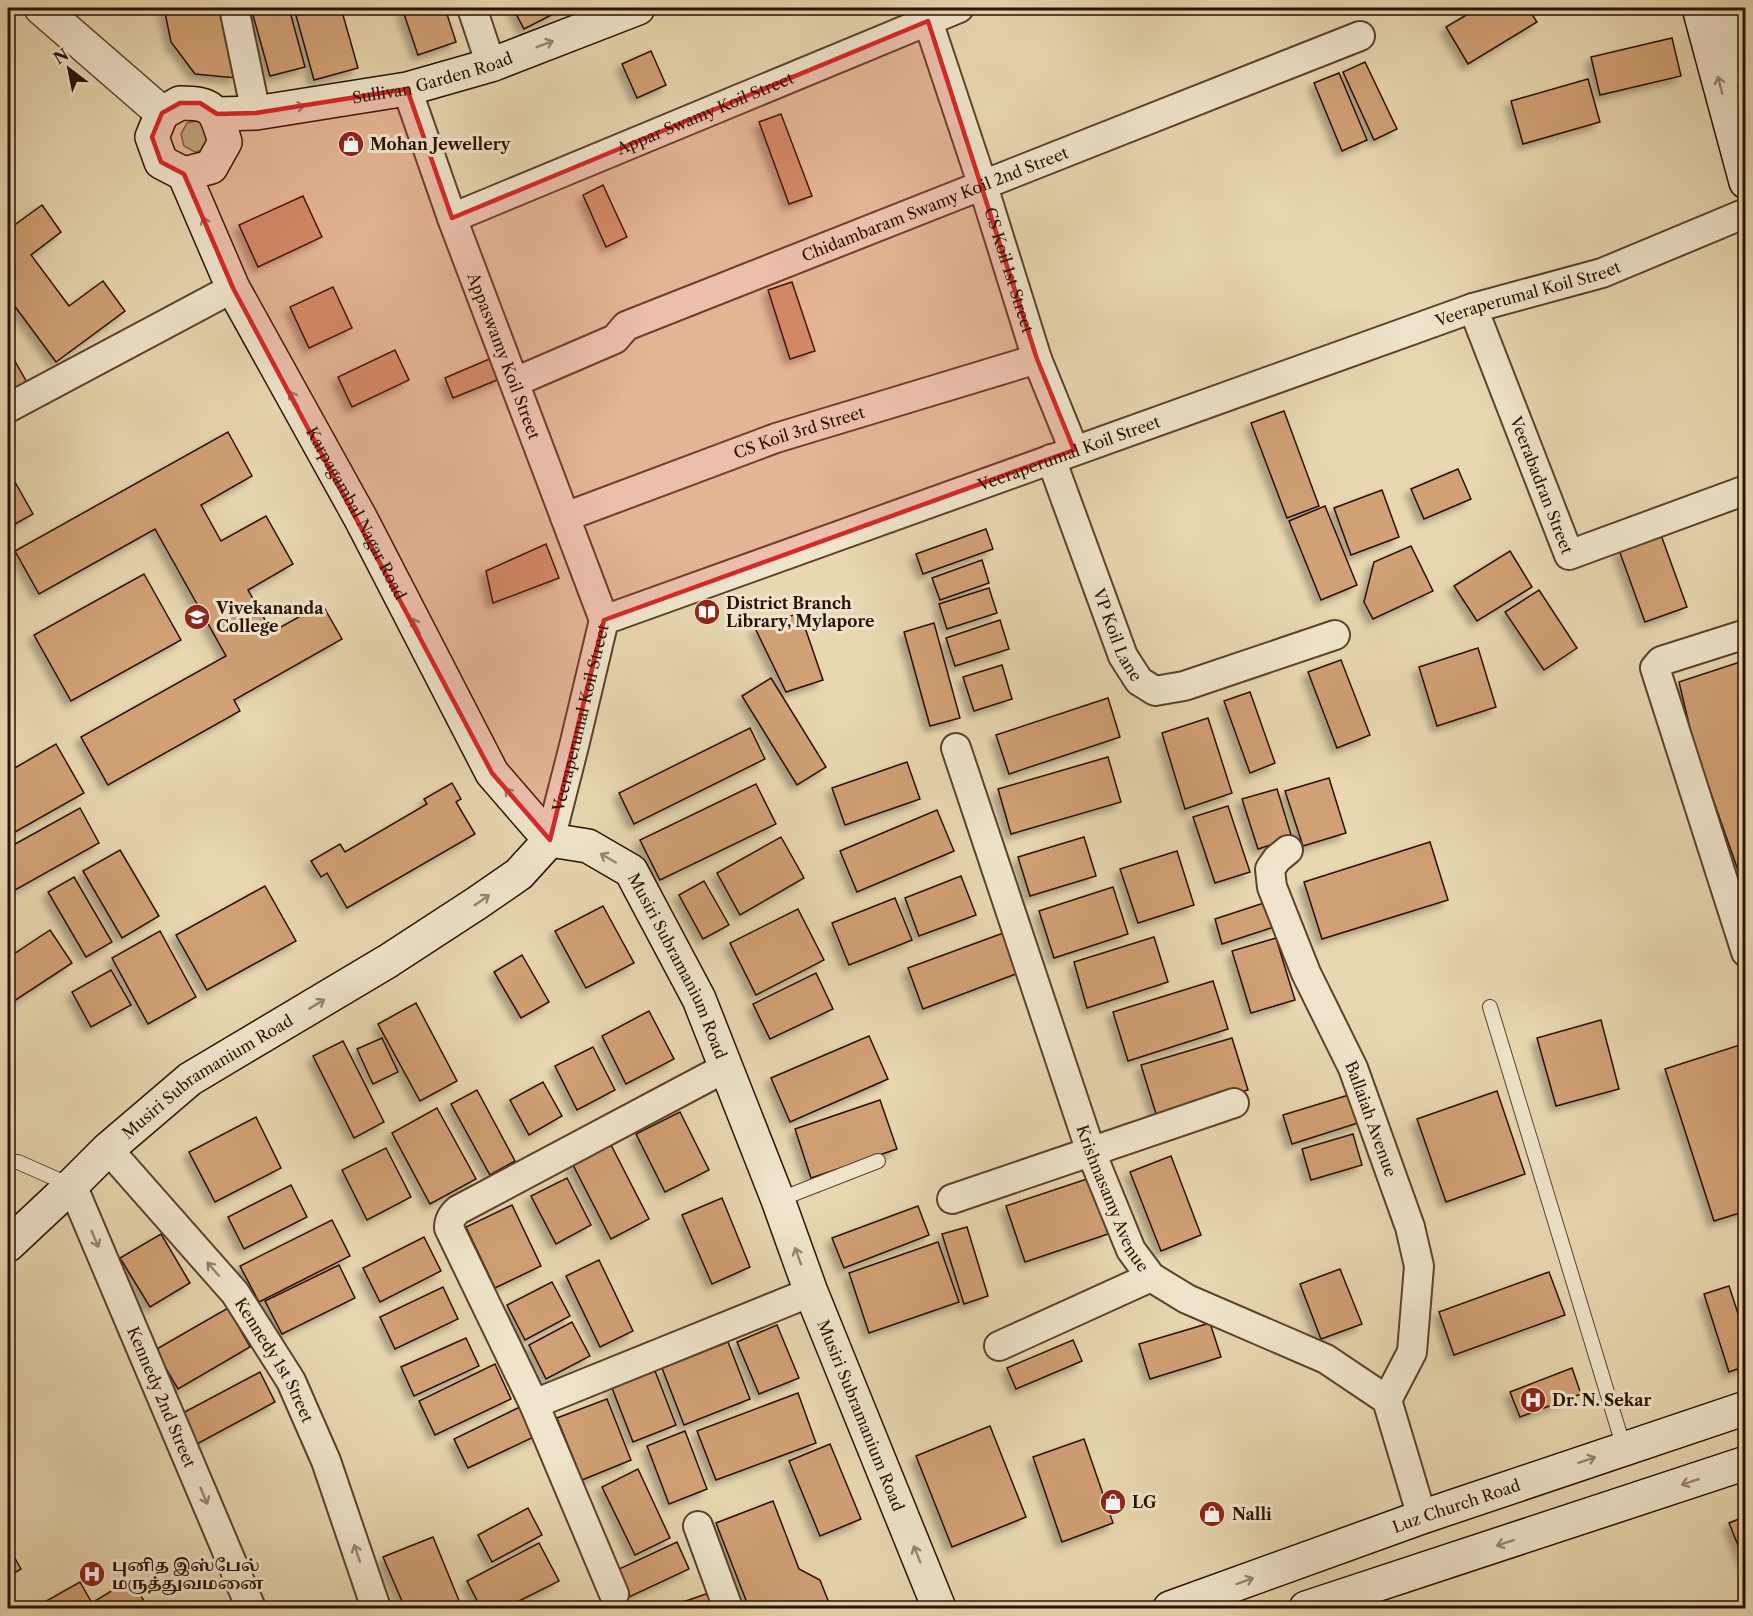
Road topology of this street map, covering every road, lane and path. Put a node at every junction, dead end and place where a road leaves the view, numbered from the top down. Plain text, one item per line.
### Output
1 (41, 8) edge
2 (234, 8) edge
3 (472, 8) edge
4 (638, 8) edge
5 (959, 8) edge
6 (1699, 8) edge
7 (1729, 8) edge
8 (928, 21) junction
9 (1360, 36) dead end
10 (491, 65) junction
11 (1746, 72) edge
12 (407, 89) junction
13 (162, 113) junction
14 (256, 113) junction
15 (217, 114) junction
16 (184, 174) junction
17 (1746, 182) edge
18 (983, 186) junction
19 (1746, 213) edge
20 (452, 218) junction
21 (233, 288) junction
22 (1473, 308) junction
23 (1037, 359) junction
24 (515, 382) junction
25 (8, 408) edge
26 (1062, 455) junction
27 (1746, 490) edge
28 (565, 517) junction
29 (604, 620) junction
30 (1746, 634) edge
31 (1335, 635) dead end
32 (956, 748) dead end
33 (550, 840) junction
34 (1287, 850) dead end
35 (1746, 952) edge
36 (1490, 1007) dead end
37 (727, 1067) junction
38 (1234, 1103) dead end
39 (108, 1149) junction
40 (1091, 1152) junction
41 (878, 1161) dead end
42 (8, 1162) edge
43 (72, 1185) junction
44 (952, 1199) dead end
45 (778, 1200) junction
46 (8, 1245) edge
47 (1151, 1277) junction
48 (811, 1292) junction
49 (999, 1346) dead end
50 (1387, 1400) junction
51 (534, 1404) junction
52 (1746, 1408) edge
53 (1624, 1448) junction
54 (1746, 1463) edge
55 (1540, 1476) junction
56 (1422, 1516) junction
57 (1558, 1525) junction
58 (698, 1526) dead end
59 (614, 1594) dead end
60 (251, 1608) edge
61 (376, 1608) edge
62 (728, 1608) edge
63 (939, 1608) edge
64 (1170, 1608) edge
65 (1306, 1608) edge

1 - 13 main road
2 - 14 street
3 - 10 street
10 -> 4 main road, Sullivan Garden Road
5 - 8 street, Appar Swamy Koil Street
17 -> 6 main road
7 - 11 main road
8 - 18 street, CS Koil 1st Street
8 - 20 street, Appar Swamy Koil Street
9 - 18 street, Chidambaram Swamy Koil 2nd Street
10 - 12 main road, Sullivan Garden Road
14 -> 12 main road, Sullivan Garden Road
12 - 20 street, Appaswamy Koil Street
13 - 15 main road
13 - 16 main road
14 - 15 main road, Sullivan Garden Road
15 - 16 main road
21 -> 16 main road, Karpagambal Nagar Road
18 - 23 street, CS Koil 1st Street
18 - 24 street, Chidambaram Swamy Koil 2nd Street
19 - 22 street, Veeraperumal Koil Street
20 - 24 street, Appaswamy Koil Street
21 - 25 street
33 -> 21 main road, Karpagambal Nagar Road
22 - 26 street, Veeraperumal Koil Street
22 - 27 street, Veerabadran Street
23 - 26 street, CS Koil 1st Street
23 - 28 street, CS Koil 3rd Street
24 - 28 street, Appaswamy Koil Street
26 - 29 street, Veeraperumal Koil Street
26 - 31 street, VP Koil Lane
28 - 29 street, Appaswamy Koil Street
29 - 33 street, Veeraperumal Koil Street
30 - 35 street
32 - 40 street, Krishnasamy Avenue
37 -> 33 main road, Musiri Subramanium Road
39 -> 33 main road, Musiri Subramanium Road
34 - 50 street, Ballaiah Avenue
36 - 53 lane
37 - 45 main road, Musiri Subramanium Road
37 - 51 street
38 - 40 street
39 - 43 main road, Musiri Subramanium Road
61 -> 39 street, Kennedy 1st Street
40 - 44 street
40 - 47 street, Krishnasamy Avenue
41 - 45 lane
42 - 43 lane
43 - 46 main road, Musiri Subramanium Road
43 -> 60 street, Kennedy 2nd Street
48 -> 45 main road, Musiri Subramanium Road
47 - 49 street
47 - 50 street, Krishnasamy Avenue
48 - 51 street
63 -> 48 main road, Musiri Subramanium Road
50 - 56 street
51 - 59 street
52 - 53 main road, Luz Church Road
55 -> 53 main road, Luz Church Road
54 -> 57 main road
55 - 56 main road, Luz Church Road
55 - 57 main road
64 -> 56 main road, Luz Church Road
57 -> 65 main road
58 - 62 street

